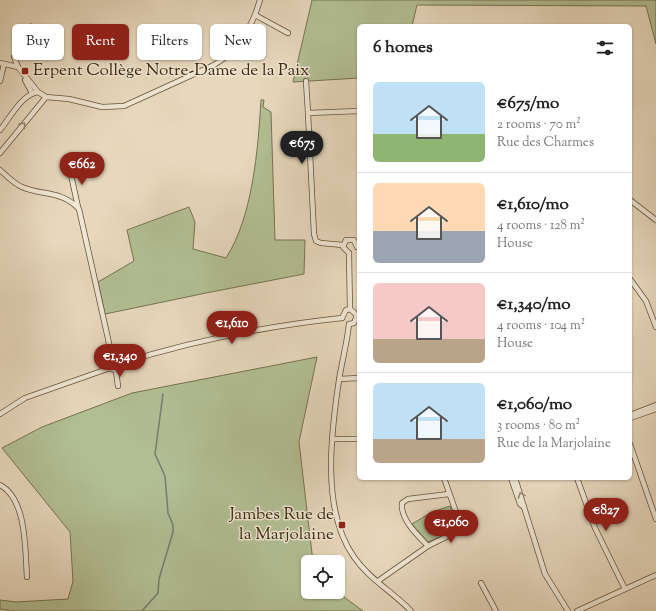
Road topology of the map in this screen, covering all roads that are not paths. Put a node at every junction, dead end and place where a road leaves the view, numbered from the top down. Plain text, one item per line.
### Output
1 (260, 0) edge
2 (255, 15) junction
3 (288, 33) dead end
4 (15, 60) edge
5 (2, 63) edge
6 (12, 65) junction
7 (18, 67) junction
8 (306, 81) dead end
9 (0, 82) edge
10 (38, 92) junction
11 (32, 93) junction
12 (46, 97) junction
13 (357, 111) edge
14 (308, 113) junction
15 (0, 130) edge
16 (0, 153) edge
17 (74, 163) dead end
18 (0, 170) edge
19 (632, 202) edge
20 (78, 209) junction
21 (656, 220) edge
22 (357, 244) edge
23 (343, 245) junction
24 (357, 248) edge
25 (349, 253) junction
26 (632, 282) edge
27 (350, 309) junction
28 (357, 314) edge
29 (357, 317) edge
30 (342, 318) junction
31 (349, 324) junction
32 (656, 327) edge
33 (113, 361) junction
34 (119, 364) junction
35 (110, 368) junction
36 (116, 371) junction
37 (357, 378) edge
38 (339, 379) junction
39 (118, 386) dead end
40 (656, 405) edge
41 (656, 409) edge
42 (0, 414) edge
43 (632, 414) edge
44 (632, 417) edge
45 (333, 439) junction
46 (357, 439) edge
47 (632, 450) edge
48 (444, 480) edge
49 (512, 480) edge
50 (516, 480) edge
51 (579, 480) edge
52 (0, 485) edge
53 (448, 494) junction
54 (524, 507) junction
55 (656, 519) edge
56 (428, 546) junction
57 (656, 575) edge
58 (27, 577) dead end
59 (378, 581) junction
60 (482, 583) dead end
61 (624, 589) junction
62 (412, 611) edge
63 (496, 611) edge
64 (568, 611) edge
65 (576, 611) edge

1 - 2 street
2 - 3 street
2 - 12 street
4 - 7 street
5 - 6 street
5 - 9 street
6 - 7 street
6 - 11 street
7 - 10 street
8 - 14 street
10 - 11 street
10 - 12 street
11 - 15 street
16 -> 12 street
13 - 14 street
14 - 23 street
17 - 20 street
18 - 20 street
19 - 21 street
20 - 33 street
22 - 23 street
23 - 25 street
24 - 25 street
25 - 27 street
26 - 32 street
27 - 28 street
27 - 30 street
29 - 31 street
30 - 31 street
30 - 34 street
31 - 38 street
33 - 34 street
33 - 35 street
34 - 36 street
35 - 36 street
35 - 42 street
36 - 39 street
37 - 38 street
38 - 45 street
40 - 43 street
41 - 44 street
45 - 46 street
45 - 59 street
47 - 55 street
48 - 53 street
49 - 54 street
54 -> 50 street
51 - 61 street
52 - 58 street
53 - 56 street
53 - 56 street
54 - 64 street
56 - 59 street
57 - 61 street
59 - 62 street
60 - 63 street
61 - 65 street

